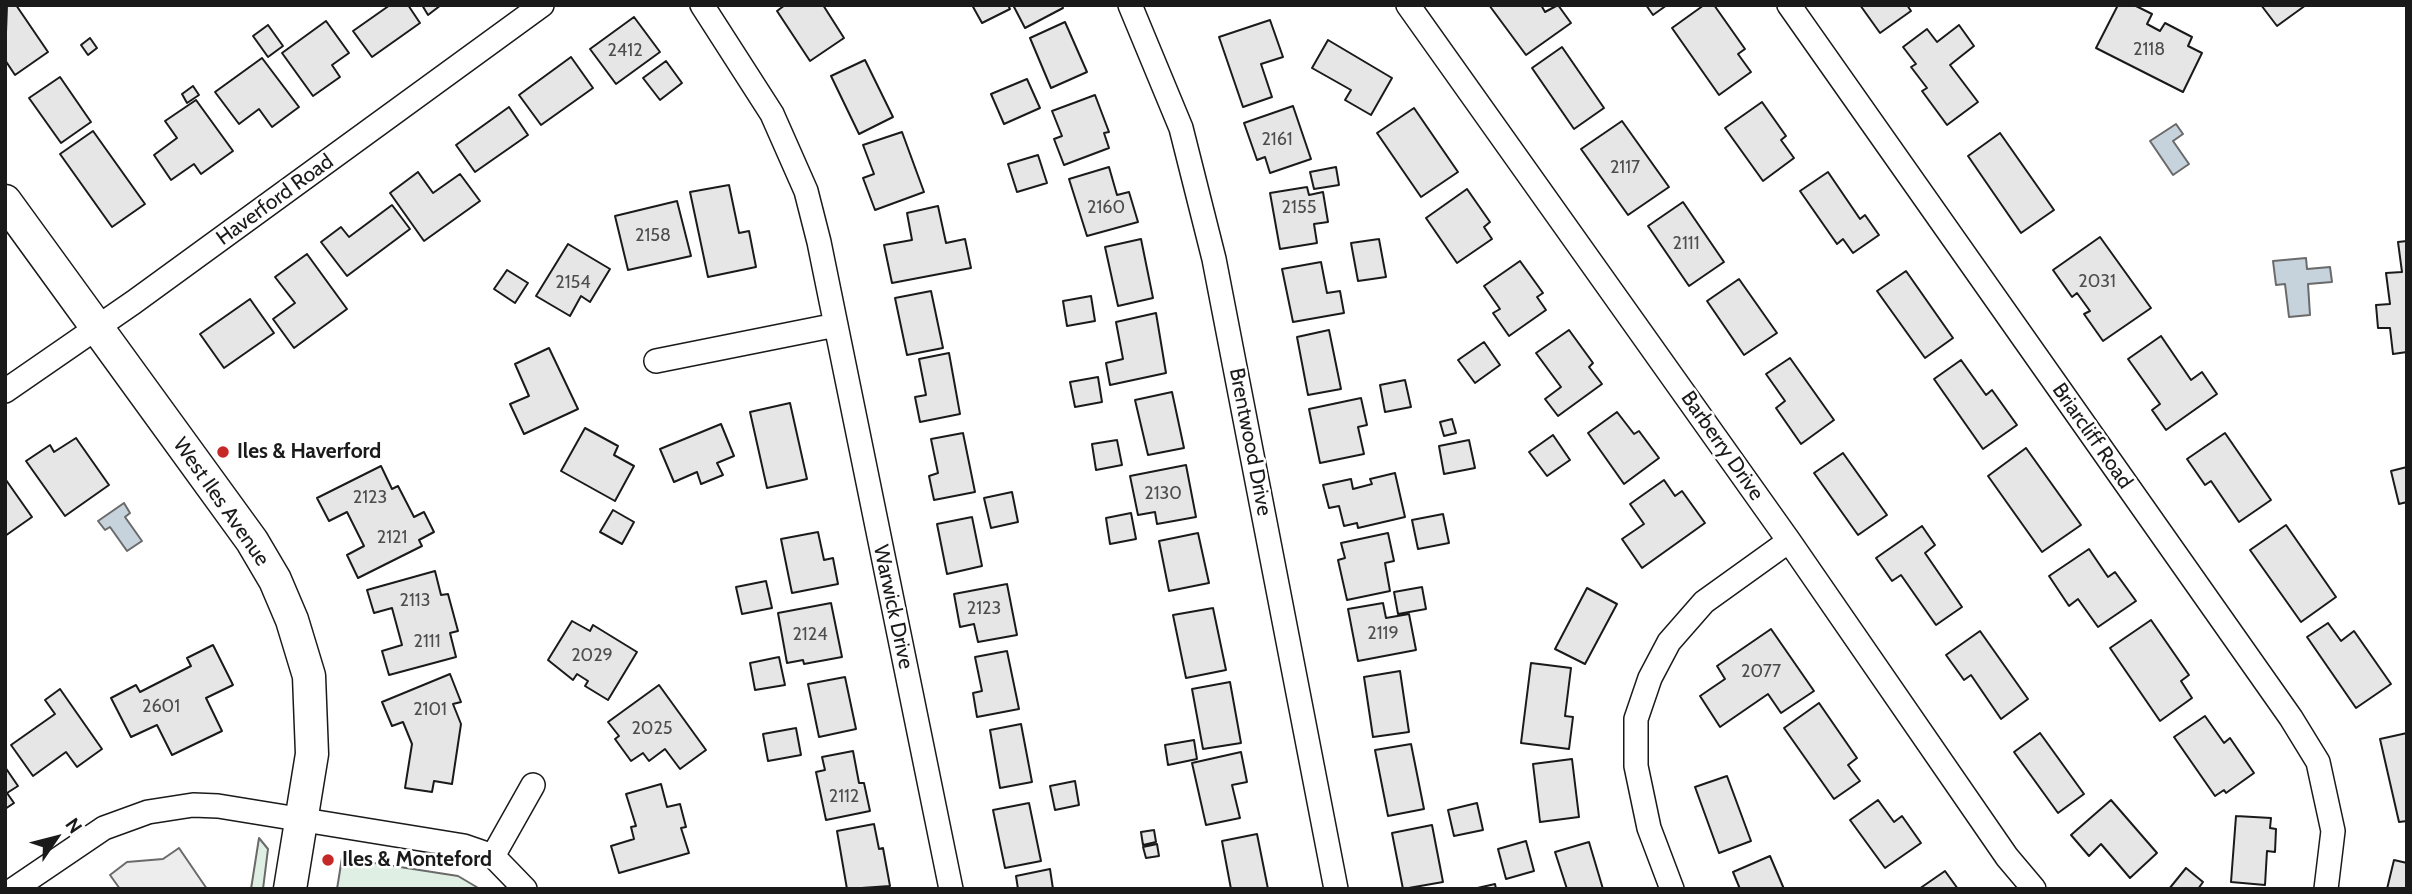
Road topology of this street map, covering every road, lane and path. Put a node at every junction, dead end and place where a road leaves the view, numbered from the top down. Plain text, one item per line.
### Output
1 (542, 5) edge
2 (702, 5) edge
3 (1408, 5) edge
4 (1789, 5) edge
5 (1138, 8) edge
6 (5, 201) edge
7 (836, 325) junction
8 (96, 328) junction
9 (656, 361) dead end
10 (5, 391) edge
11 (1789, 541) junction
12 (533, 785) dead end
13 (302, 819) junction
14 (493, 856) junction
15 (15, 889) edge
16 (290, 889) edge
17 (525, 889) edge
18 (951, 889) edge
19 (1336, 889) edge
20 (1672, 889) edge
21 (2034, 889) edge
22 (2326, 889) edge

1 - 8 street, Haverford Road
2 - 7 street, Warwick Drive
3 - 11 street, Barberry Drive
4 - 22 street, Briarcliff Road
5 - 19 street, Brentwood Drive
6 - 8 street, West Iles Avenue
7 - 9 street
7 - 18 street, Warwick Drive
8 - 10 street, Haverford Road
8 - 13 street, West Iles Avenue
11 - 20 street
11 - 21 street, Barberry Drive
12 - 14 street
13 - 14 street
13 - 15 street
13 - 16 street, West Iles Avenue
14 - 17 street

